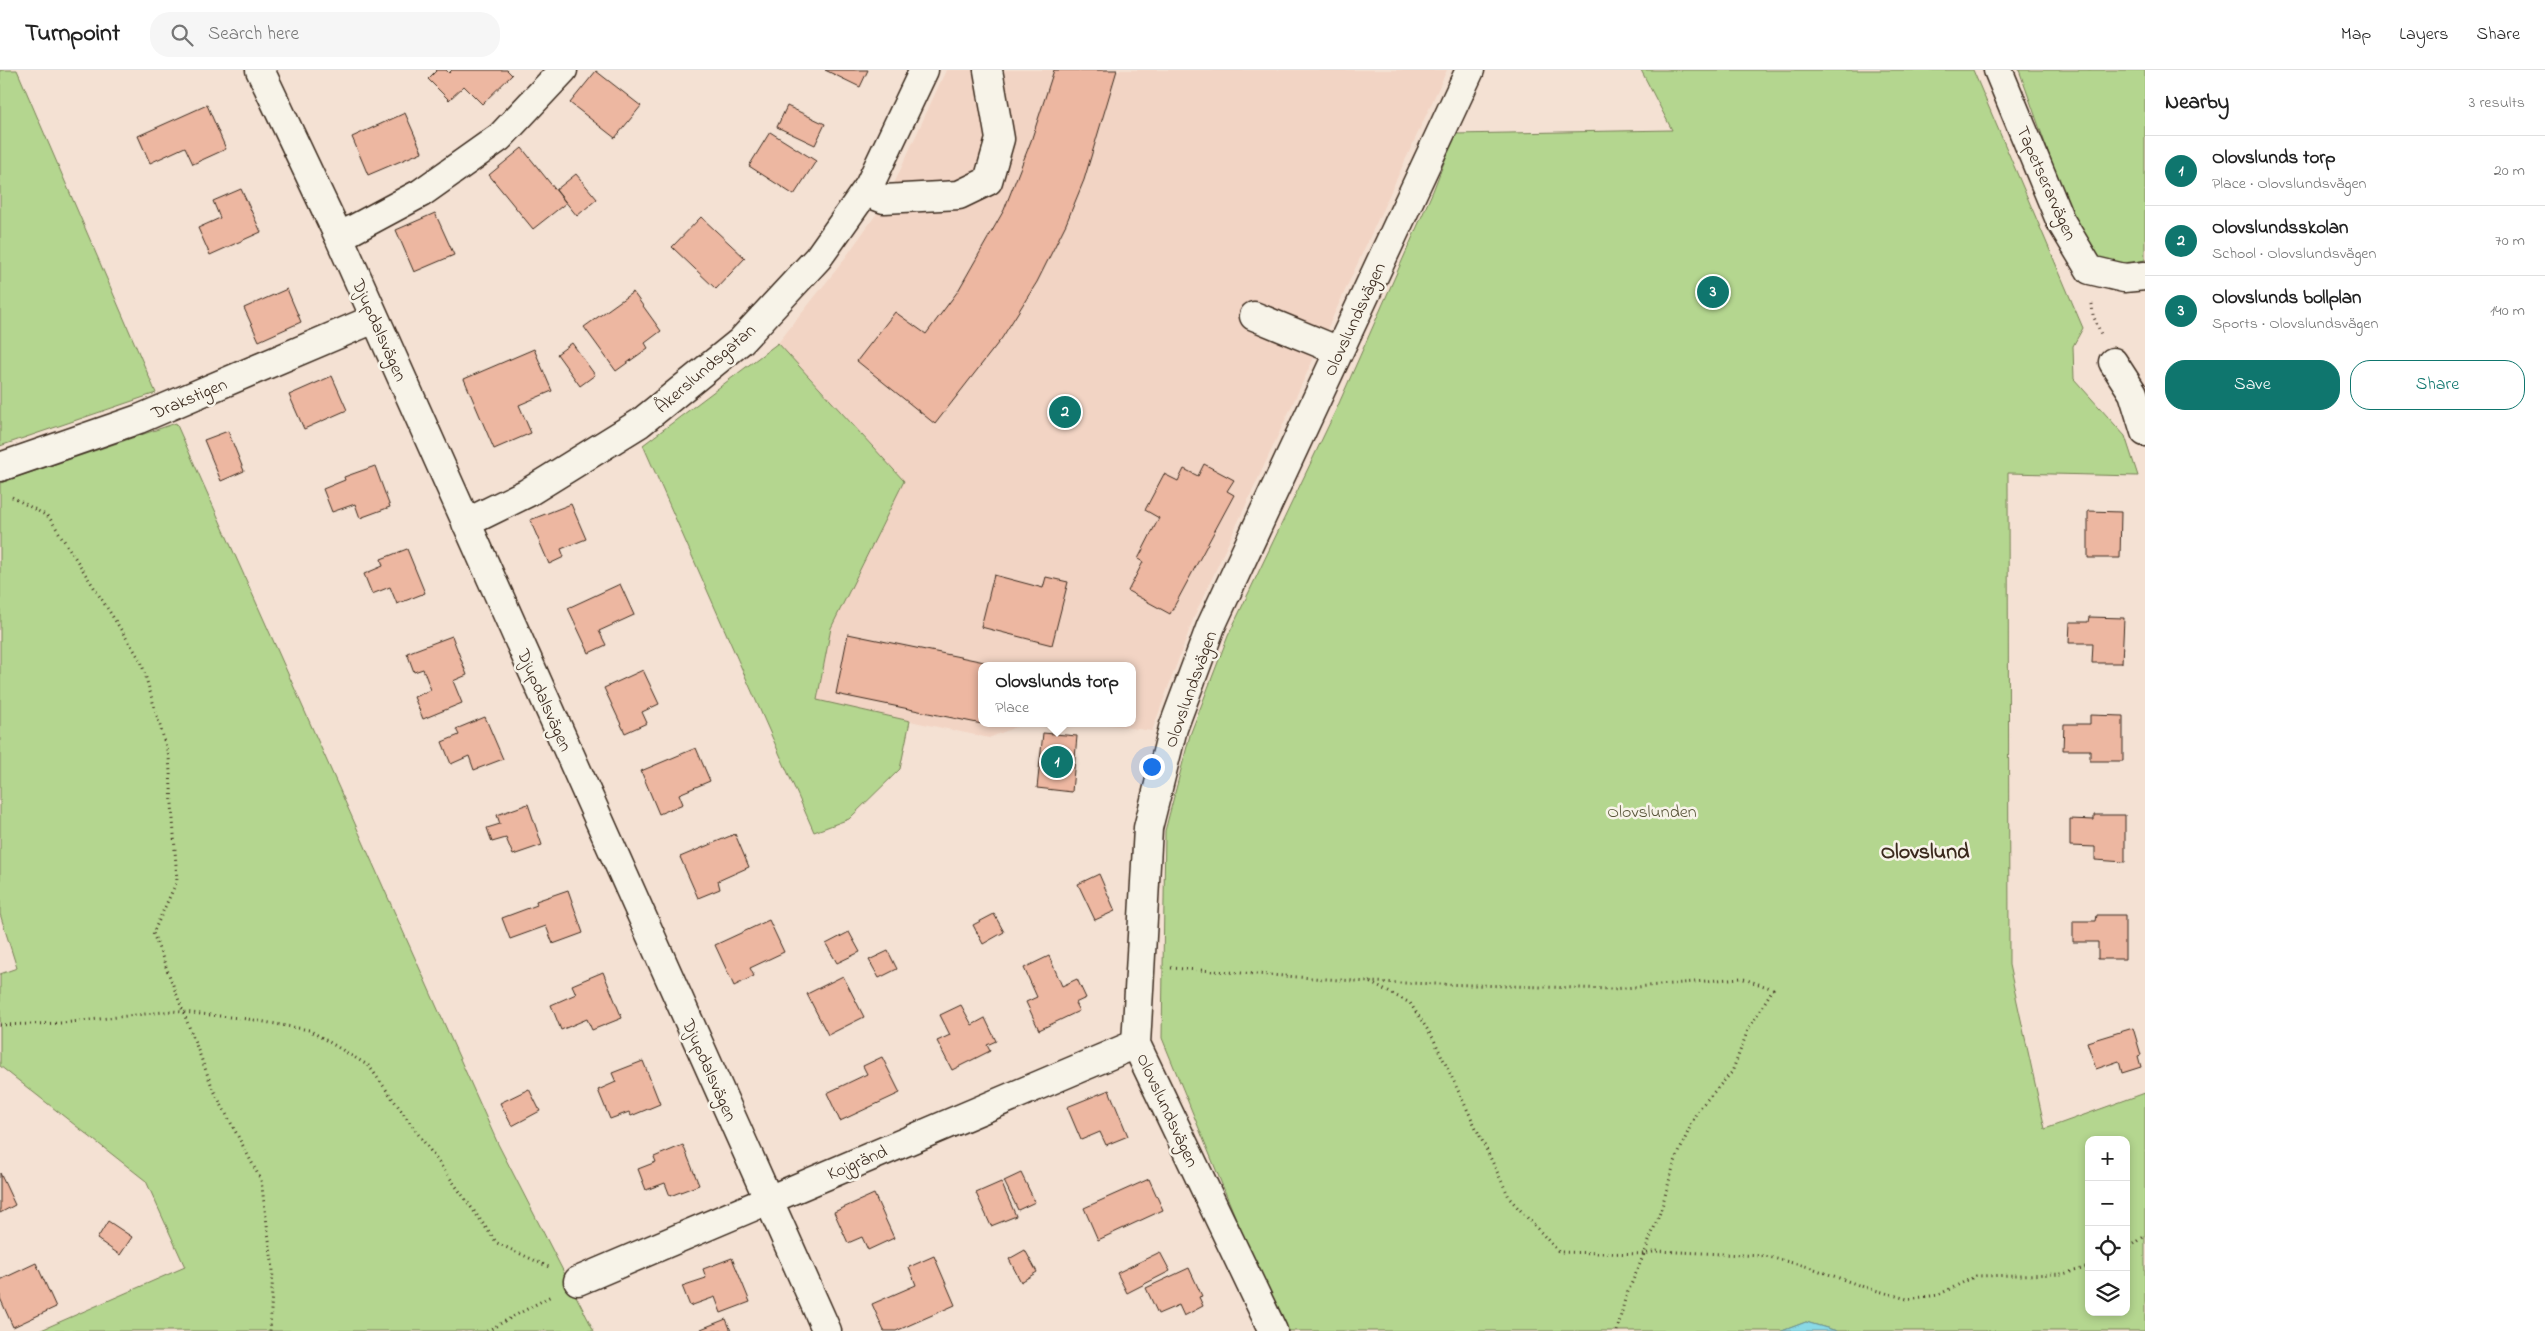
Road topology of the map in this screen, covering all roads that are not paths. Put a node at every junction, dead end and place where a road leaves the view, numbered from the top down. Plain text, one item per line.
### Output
1 (260, 70) edge
2 (563, 70) edge
3 (924, 70) edge
4 (988, 70) edge
5 (1470, 70) edge
6 (1998, 70) edge
7 (866, 192) junction
8 (339, 237) junction
9 (2145, 276) edge
10 (1254, 316) dead end
11 (374, 319) junction
12 (1339, 351) junction
13 (2114, 362) road end
14 (2145, 432) edge
15 (0, 467) edge
16 (466, 523) junction
17 (1136, 1044) junction
18 (768, 1200) junction
19 (578, 1281) road end
20 (827, 1331) edge
21 (1273, 1331) edge

1 - 8 street, Djupdalsvägen
2 - 8 street
3 - 7 street, Åkerslundsgatan
4 - 7 street
5 - 12 street, Olovslundsvägen
6 - 9 street, Tapetserarvägen
7 - 16 street, Åkerslundsgatan
8 - 11 street, Djupdalsvägen
10 - 12 street
11 - 15 street, Drakstigen
11 - 16 street, Djupdalsvägen
12 - 17 street, Olovslundsvägen
13 - 14 street
16 - 18 street, Djupdalsvägen
17 - 18 street, Kojgränd
17 - 21 street, Olovslundsvägen
18 - 19 street, Kojgränd
18 - 20 street, Djupdalsvägen

